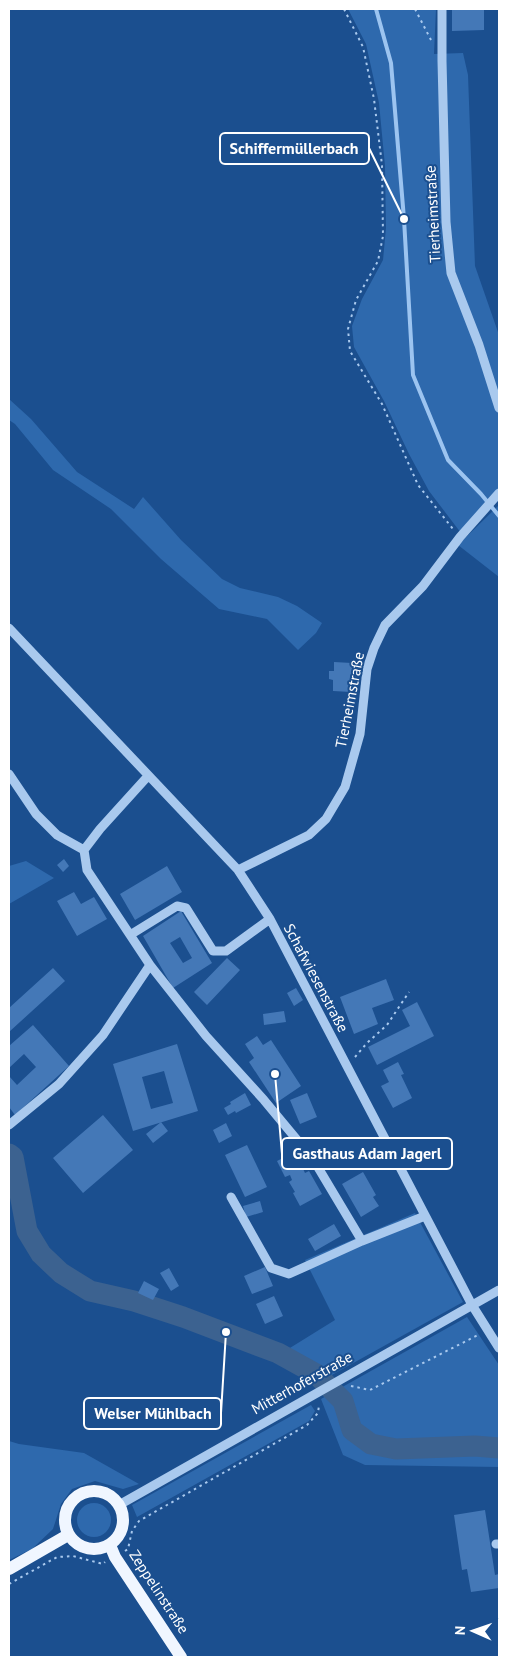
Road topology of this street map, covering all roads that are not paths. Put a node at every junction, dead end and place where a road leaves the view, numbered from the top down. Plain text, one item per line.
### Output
1 (442, 9) edge
2 (499, 408) edge
3 (499, 494) edge
4 (9, 628) edge
5 (9, 774) edge
6 (148, 776) junction
7 (84, 850) junction
8 (238, 870) junction
9 (270, 919) junction
10 (130, 935) junction
11 (150, 965) junction
12 (9, 1125) edge
13 (231, 1197) dead end
14 (425, 1216) junction
15 (362, 1241) junction
16 (499, 1290) edge
17 (472, 1305) junction
18 (499, 1348) edge
19 (119, 1505) junction
20 (68, 1535) junction
21 (113, 1551) junction
22 (9, 1569) edge
23 (182, 1657) edge

1 - 2 street, Tierheimstraße
3 - 8 street, Tierheimstraße
4 - 6 street, Schafwiesenstraße
5 - 7 street
6 - 7 street
6 - 8 street, Schafwiesenstraße
7 - 10 street
8 - 9 street, Schafwiesenstraße
9 - 10 street
9 - 14 street, Schafwiesenstraße
10 - 11 street
11 - 12 street
11 - 15 street
13 - 15 street
14 - 15 street
14 - 17 street, Schafwiesenstraße
16 - 17 street, Mitterhoferstraße
17 - 18 street, Schafwiesenstraße
17 - 19 street, Mitterhoferstraße
19 - 20 main road
19 - 21 main road
20 - 21 main road
20 - 22 main road
21 - 23 main road, Zeppelinstraße

